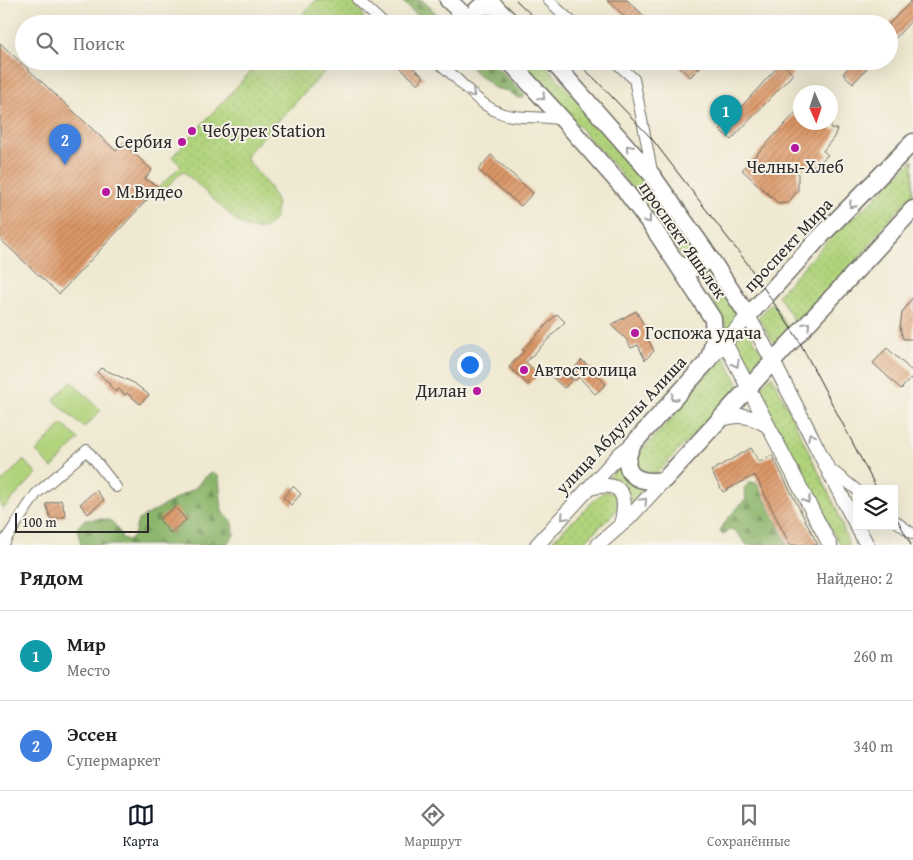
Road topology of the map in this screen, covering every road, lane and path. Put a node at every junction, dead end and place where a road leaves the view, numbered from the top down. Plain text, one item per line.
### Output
1 (358, 0) edge
2 (448, 0) edge
3 (548, 0) edge
4 (492, 3) edge
5 (374, 15) edge
6 (464, 15) edge
7 (474, 15) edge
8 (504, 15) edge
9 (564, 15) edge
10 (446, 70) edge
11 (517, 70) edge
12 (560, 70) edge
13 (624, 70) edge
14 (564, 121) junction
15 (913, 142) edge
16 (913, 154) edge
17 (886, 171) junction
18 (652, 175) junction
19 (913, 209) edge
20 (705, 250) junction
21 (677, 263) junction
22 (748, 316) junction
23 (713, 320) junction
24 (729, 337) junction
25 (774, 360) junction
26 (707, 362) junction
27 (753, 382) junction
28 (719, 420) junction
29 (768, 426) junction
30 (633, 444) junction
31 (824, 463) junction
32 (664, 480) junction
33 (116, 486) dead end
34 (853, 487) edge
35 (590, 488) junction
36 (853, 518) edge
37 (898, 523) edge
38 (621, 525) junction
39 (859, 530) edge
40 (913, 534) edge
41 (2, 545) edge
42 (538, 545) edge
43 (598, 545) edge
44 (830, 545) edge
45 (867, 545) edge

1 - 5 street
2 - 6 main road
3 - 9 street
4 - 7 main road
4 - 8 main road
10 -> 14 street
11 -> 14 main road, проспект Яшьлек
18 -> 12 main road, проспект Яшьлек
13 - 18 street
14 -> 21 main road, проспект Яшьлек
15 - 17 main road, проспект Мира
16 - 17 main road
17 -> 22 main road, проспект Мира
18 - 20 main road, проспект Яшьлек
25 -> 19 main road
20 - 21 main road
20 - 22 main road, проспект Яшьлек
21 - 23 main road, проспект Яшьлек
22 - 24 main road, проспект Мира
22 - 25 main road, проспект Яшьлек
23 - 24 main road, проспект Яшьлек
23 - 26 main road
24 - 26 main road, улица Абдуллы Алиша
24 -> 27 main road, проспект Яшьлек
25 - 27 main road
31 -> 25 main road, проспект Яшьлек
26 -> 30 main road, улица Абдуллы Алиша
27 - 28 main road
27 - 29 main road, проспект Яшьлек
28 - 29 main road
28 - 32 main road
29 -> 44 main road, проспект Яшьлек
30 - 32 main road
30 - 35 main road, улица Абдуллы Алиша
31 - 34 street
31 - 36 main road, проспект Яшьлек
38 -> 32 main road
33 - 41 street
35 - 38 main road
35 -> 42 main road, улица Абдуллы Алиша
37 - 40 street
38 - 43 main road
39 - 45 main road, проспект Яшьлек

